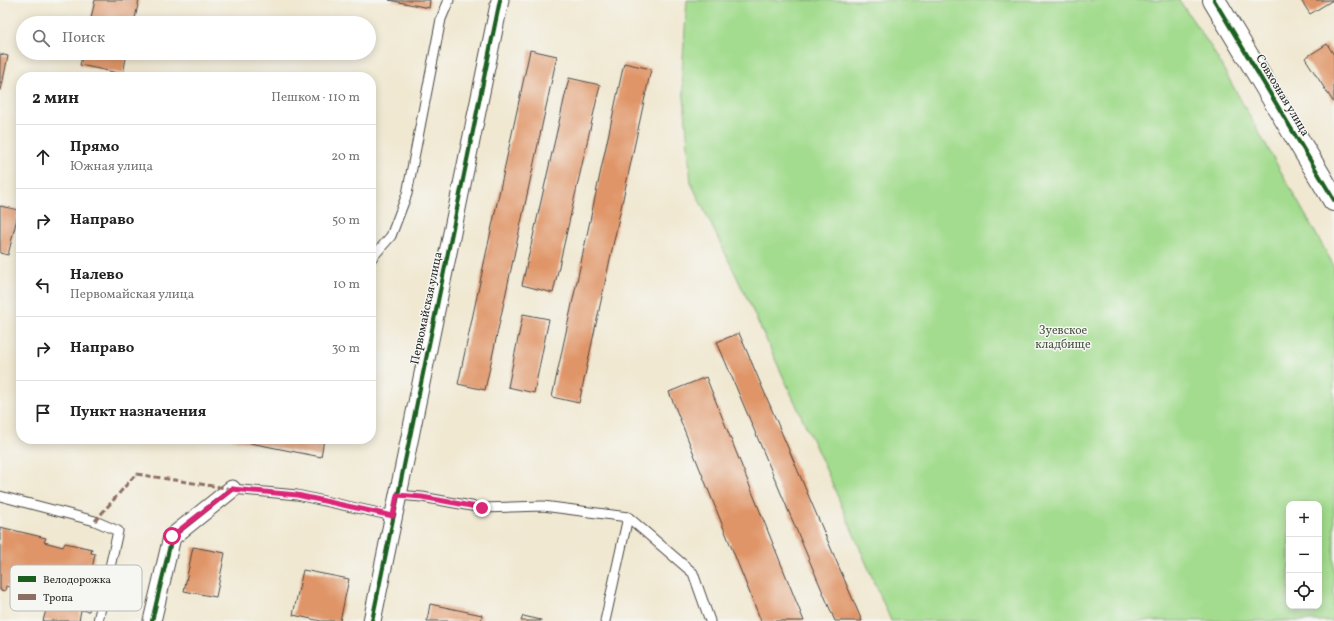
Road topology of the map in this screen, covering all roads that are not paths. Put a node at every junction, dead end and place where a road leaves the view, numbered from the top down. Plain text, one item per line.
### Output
1 (450, 0) edge
2 (500, 0) edge
3 (1214, 0) edge
4 (1334, 200) edge
5 (376, 253) edge
6 (232, 489) joint
7 (397, 495) junction
8 (0, 496) edge
9 (393, 516) junction
10 (628, 517) junction
11 (110, 565) edge
12 (100, 611) edge
13 (98, 621) edge
14 (152, 621) edge
15 (372, 621) edge
16 (605, 621) edge
17 (710, 621) edge

1 - 5 lane
2 - 7 street, Первомайская улица
3 - 4 street, Совхозная улица
6 - 9 lane
6 - 14 street
7 - 9 street, Первомайская улица
7 - 10 lane
8 - 11 lane
9 - 15 street, Первомайская улица
10 - 16 lane
10 - 17 lane
12 - 13 lane

